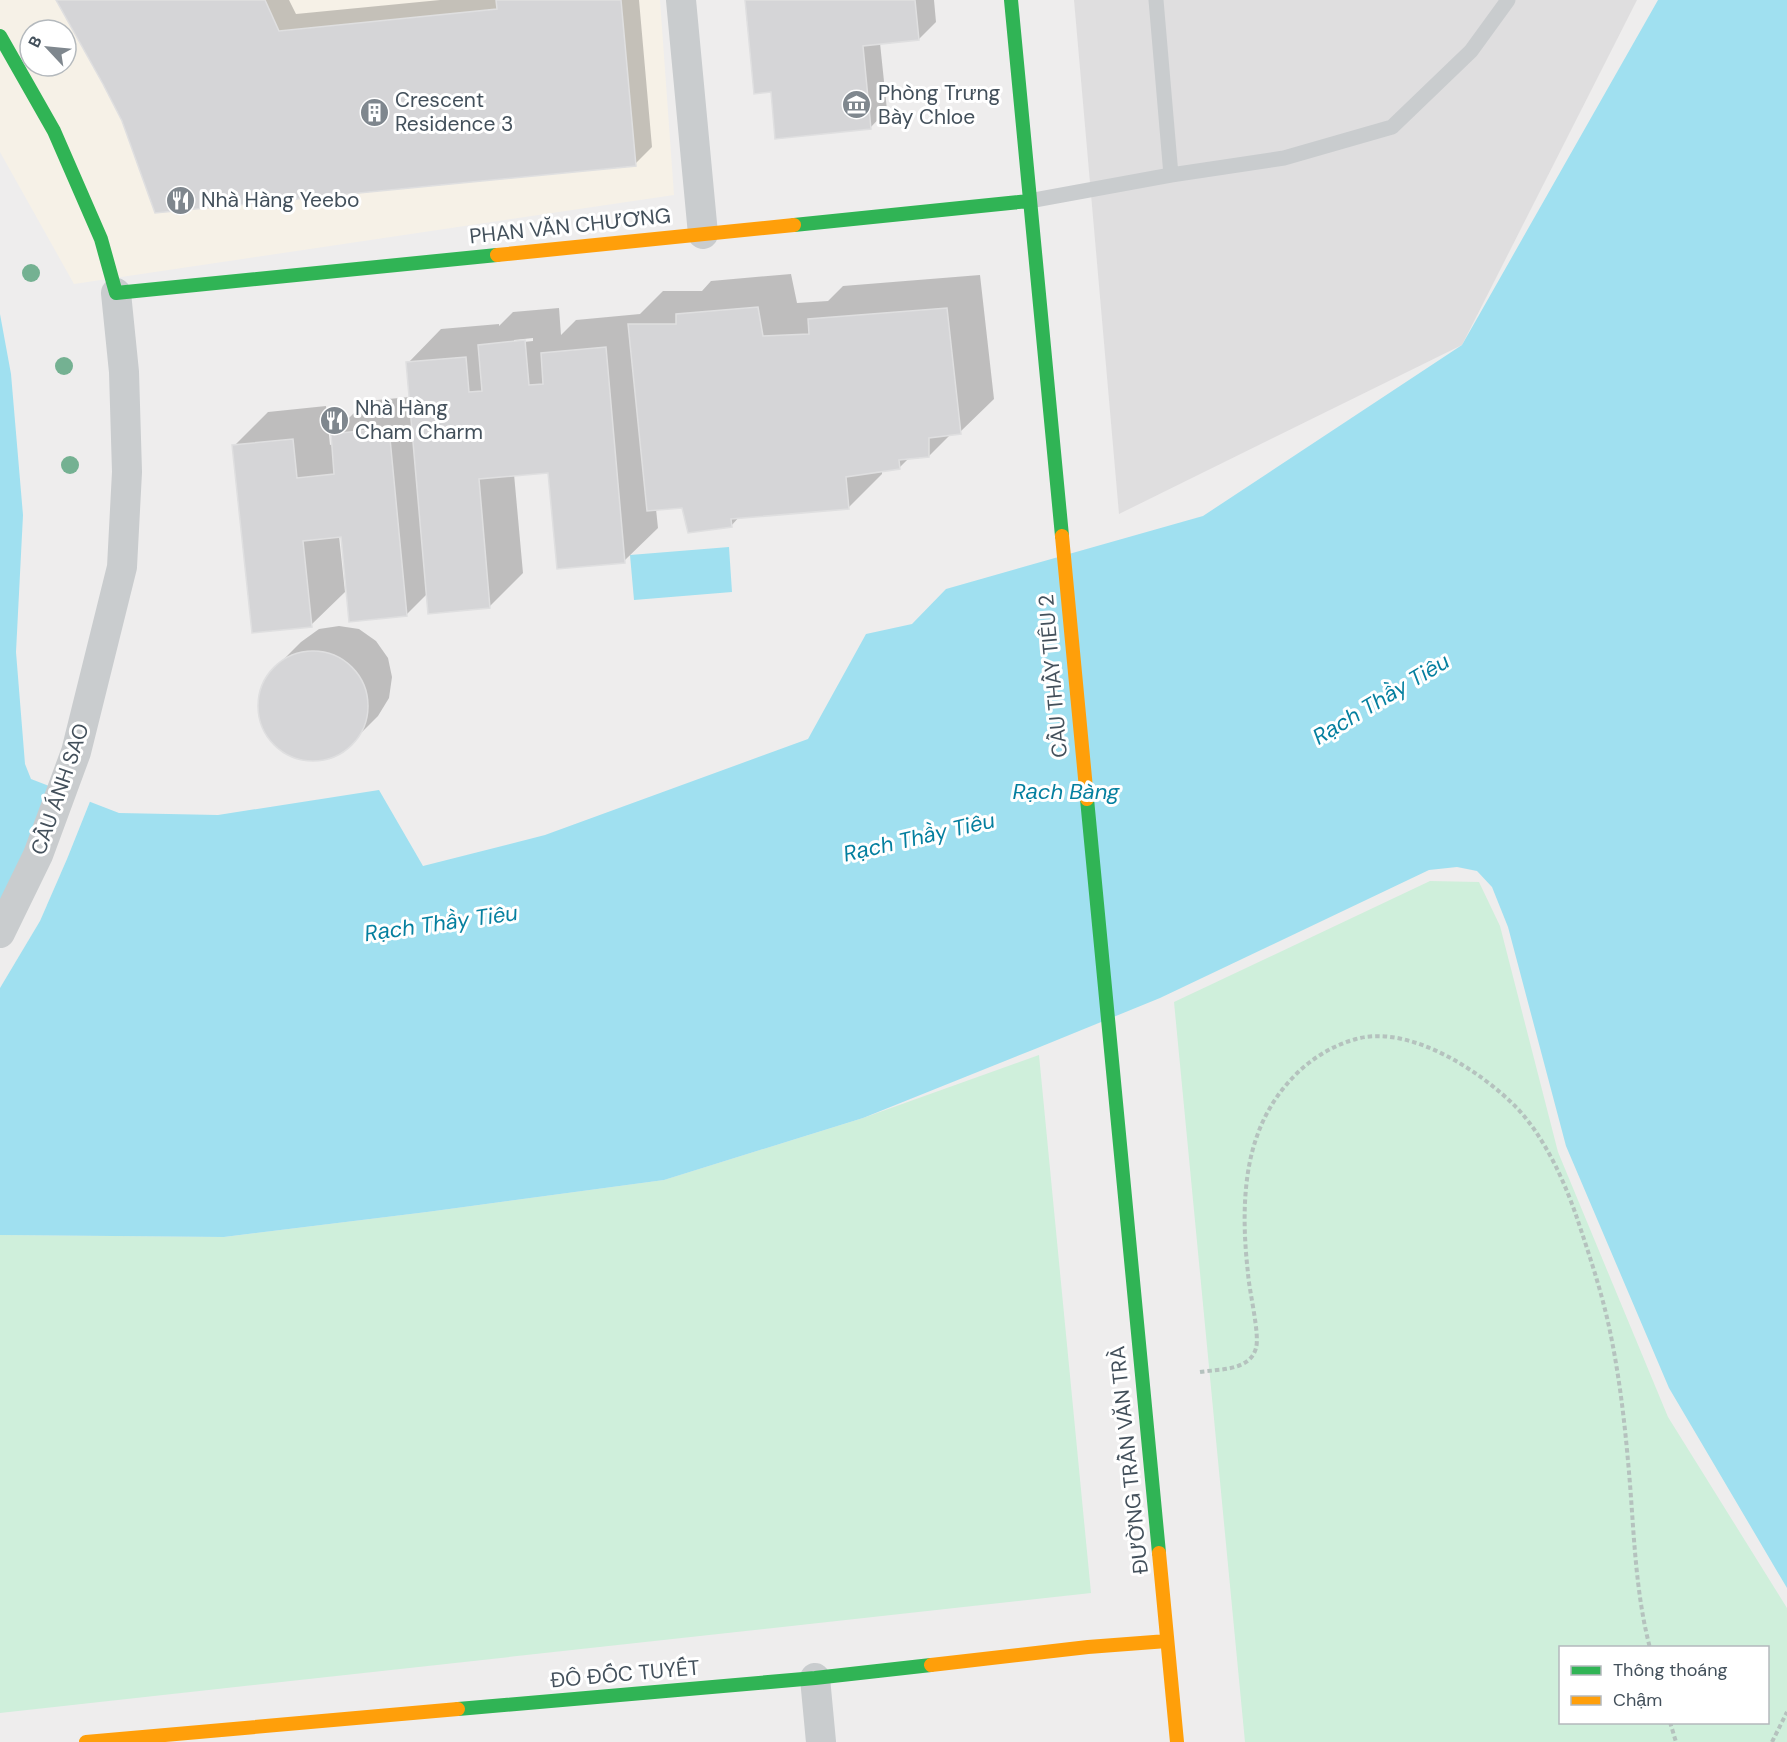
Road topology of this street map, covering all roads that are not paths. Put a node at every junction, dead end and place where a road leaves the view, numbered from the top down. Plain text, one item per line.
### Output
1 (681, 0) edge
2 (1011, 0) edge
3 (1156, 0) edge
4 (1508, 0) edge
5 (0, 36) edge
6 (1171, 175) junction
7 (1029, 201) junction
8 (703, 234) junction
9 (116, 293) junction
10 (0, 933) edge
11 (1122, 1175) joint
12 (1167, 1641) junction
13 (815, 1678) junction
14 (88, 1742) edge
15 (821, 1742) edge
16 (1177, 1742) edge

1 - 8 street
2 - 7 street
3 - 6 lane
4 - 6 lane
5 - 9 street
6 - 7 lane
7 - 8 street, PHAN VĂN CHƯƠNG
7 - 11 street, CẦU THẦY TIÊU 2
8 - 9 street, PHAN VĂN CHƯƠNG
9 - 10 street, CẦU ÁNH SAO
11 - 12 street, ĐƯỜNG TRẦN VĂN TRÀ
12 - 13 street, ĐÔ ĐỐC TUYẾT
12 - 16 street, ĐƯỜNG TRẦN VĂN TRÀ
13 - 14 street, ĐÔ ĐỐC TUYẾT
13 - 15 street

